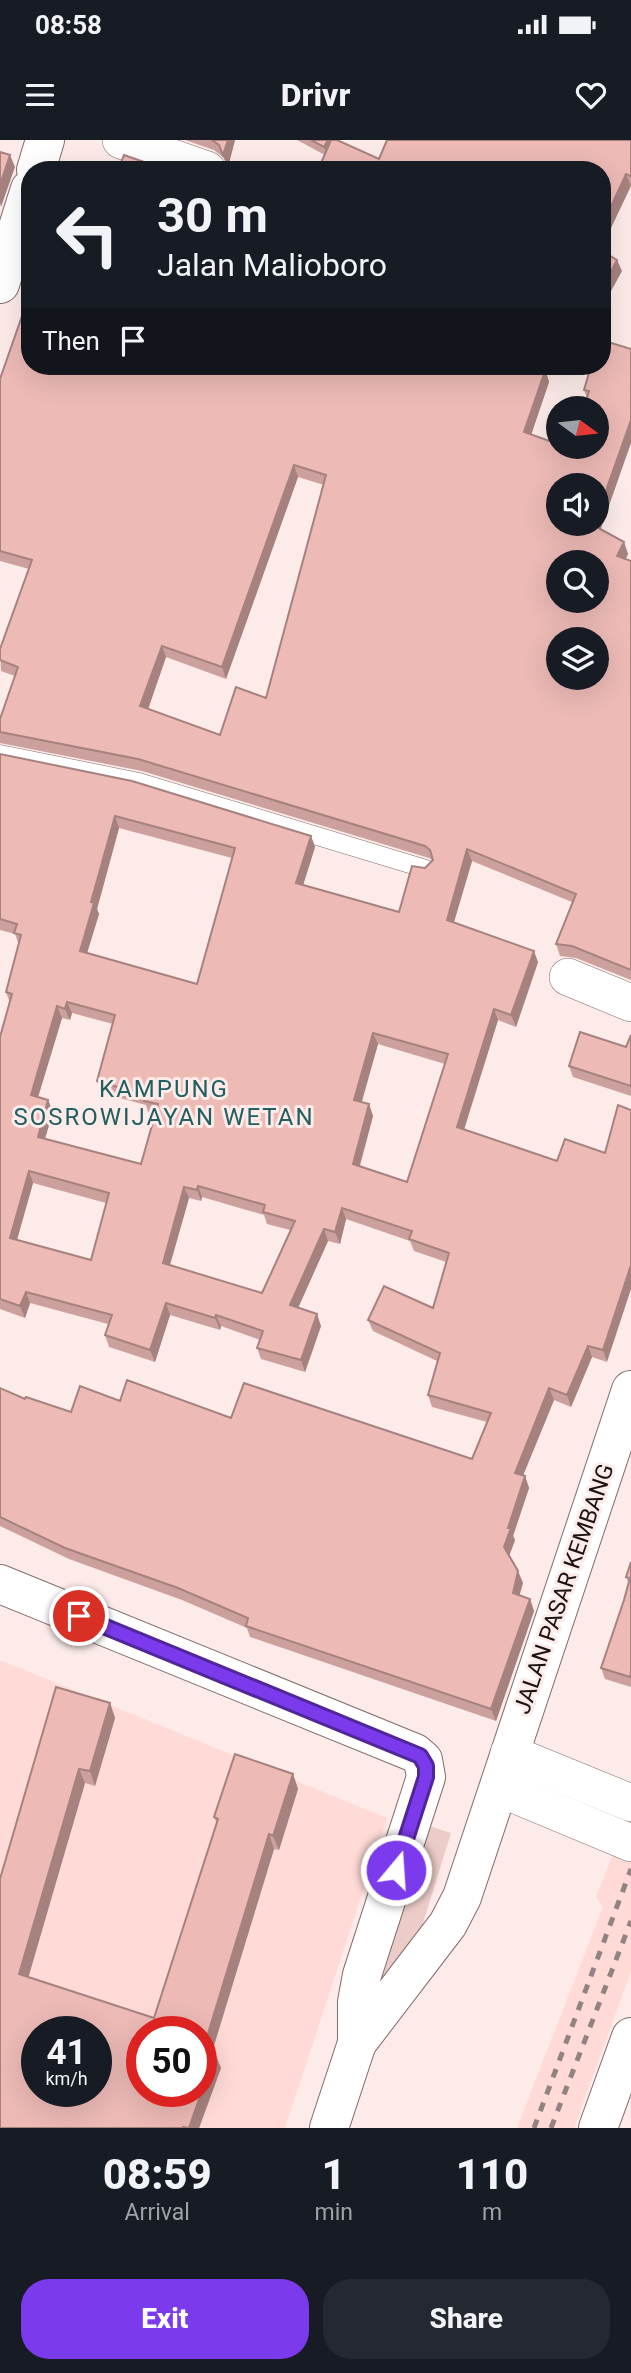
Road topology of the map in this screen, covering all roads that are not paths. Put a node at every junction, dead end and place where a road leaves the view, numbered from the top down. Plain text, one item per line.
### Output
1 (45, 140) edge
2 (121, 140) edge
3 (39, 161) edge
4 (181, 161) edge
5 (21, 218) edge
6 (0, 284) edge
7 (0, 754) edge
8 (426, 869) edge
9 (568, 977) dead end
10 (631, 1003) edge
11 (631, 1390) edge
12 (0, 1584) edge
13 (504, 1770) junction
14 (631, 1803) edge
15 (631, 1843) edge
16 (631, 2037) edge
17 (357, 2043) junction
18 (329, 2128) edge
19 (598, 2128) edge

1 - 3 main road
2 - 4 street
5 - 6 main road
7 - 8 lane
9 - 10 street
11 - 13 main road, JALAN PASAR KEMBANG
12 - 17 main road
13 - 14 street
13 - 15 street
13 - 17 main road, JALAN PASAR KEMBANG
16 - 19 main road
17 - 18 main road

